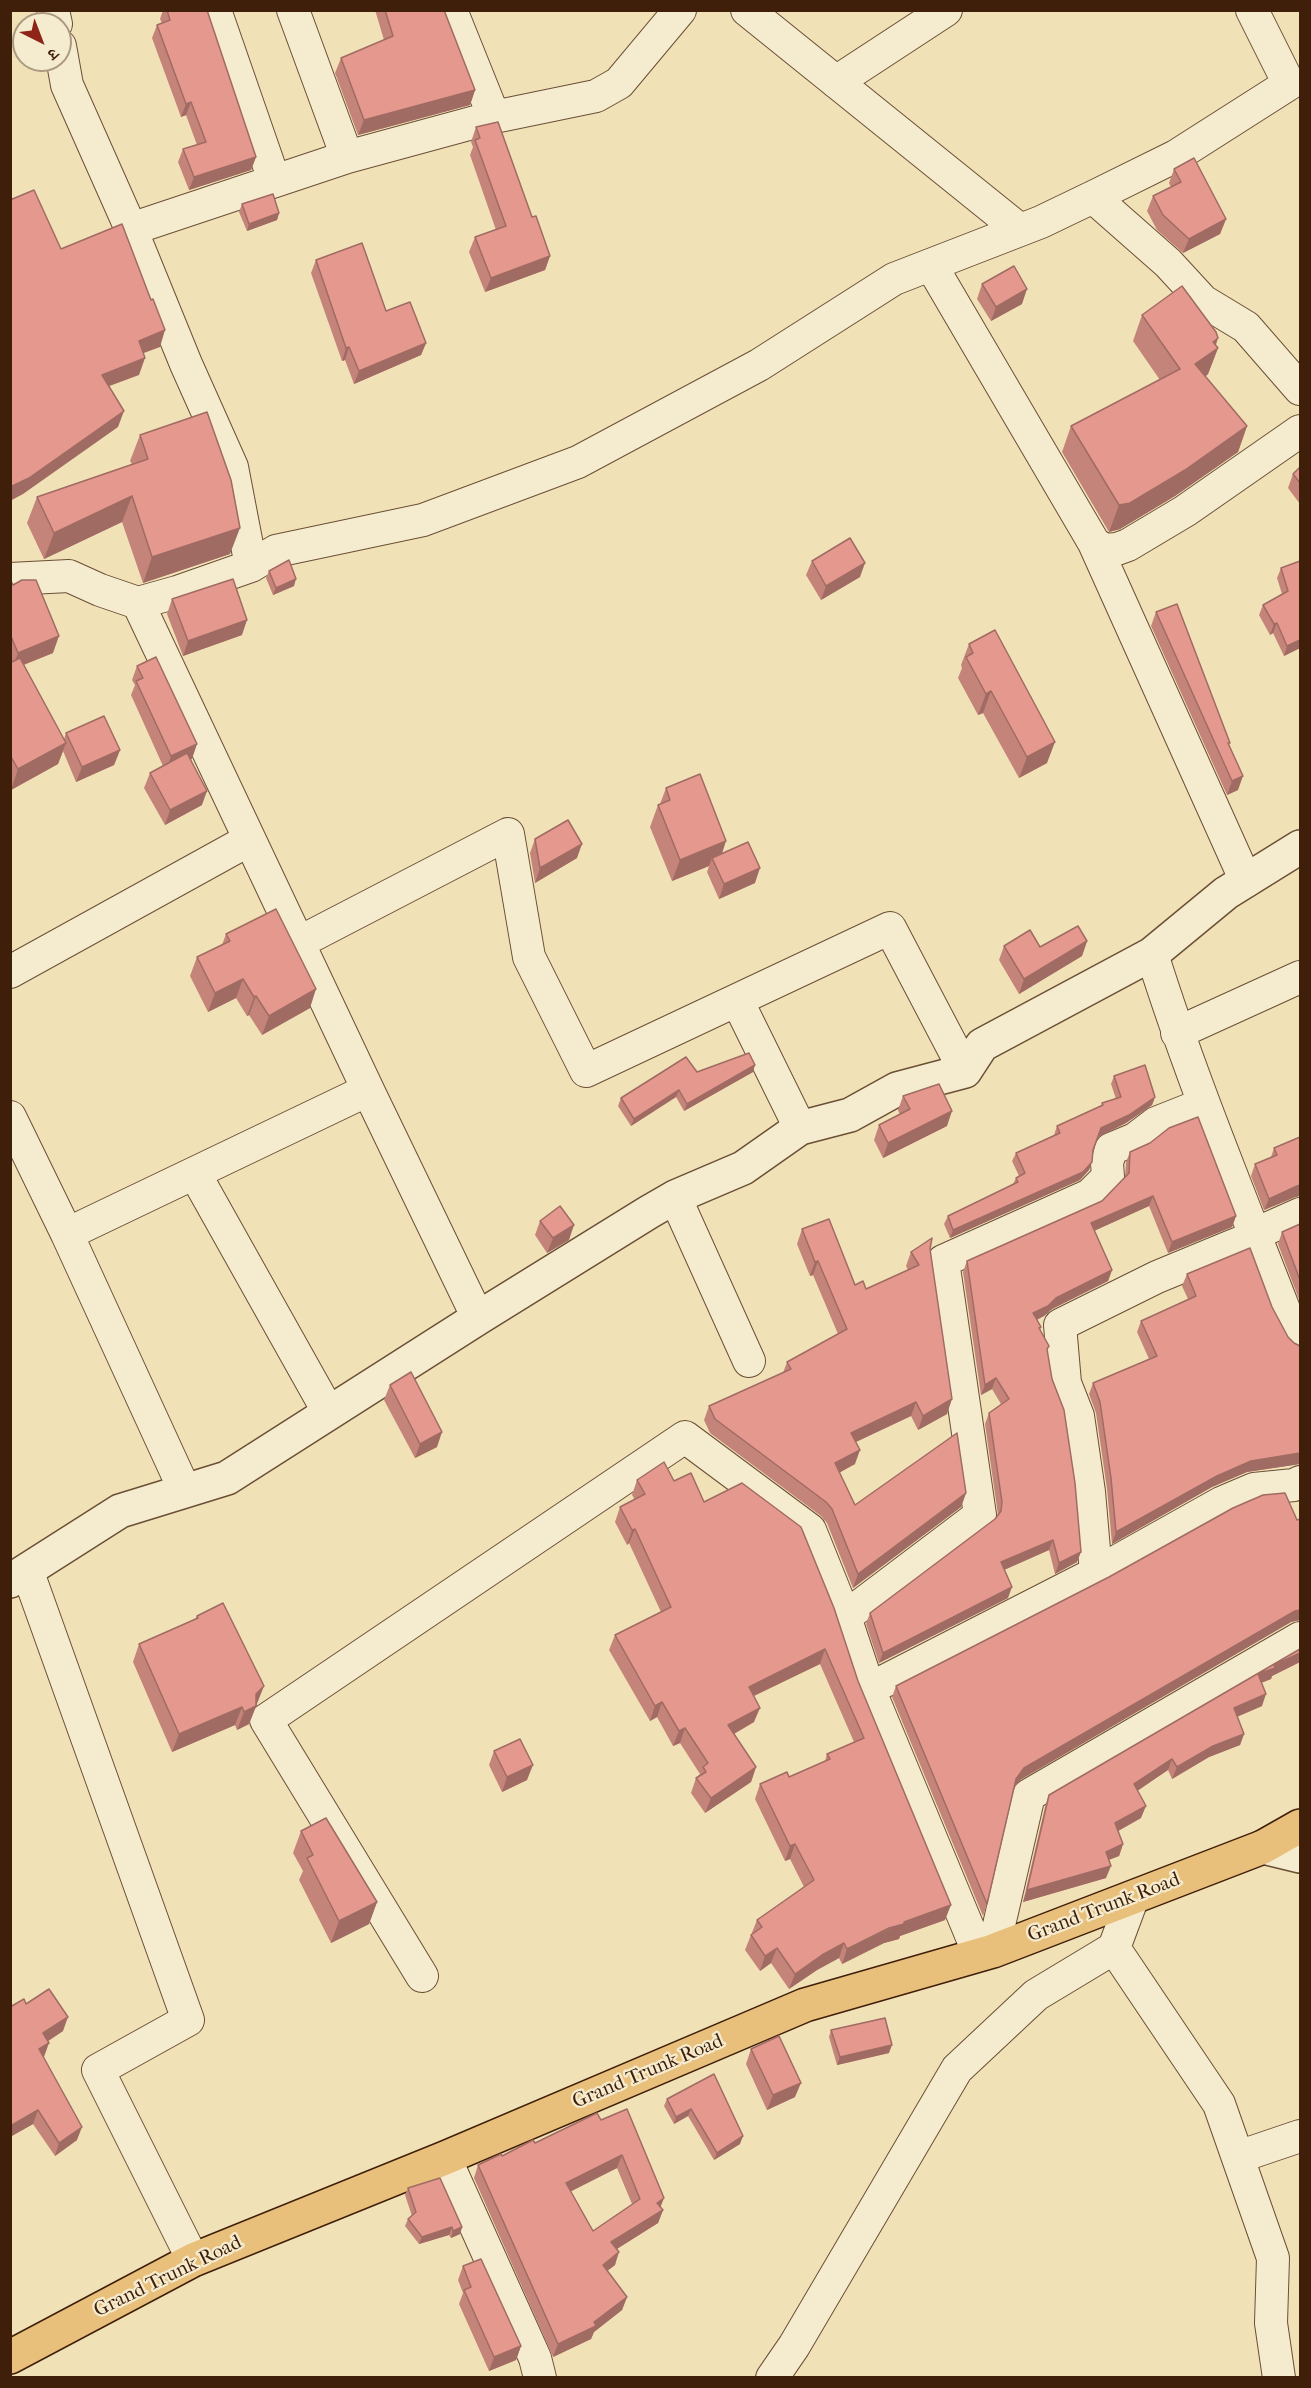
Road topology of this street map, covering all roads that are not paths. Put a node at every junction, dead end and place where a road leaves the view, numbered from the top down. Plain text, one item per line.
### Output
1 (215, 10) edge
2 (293, 10) edge
3 (451, 10) edge
4 (680, 10) edge
5 (747, 10) edge
6 (1252, 10) edge
7 (934, 14) edge
8 (65, 72) edge
9 (836, 82) junction
10 (494, 117) junction
11 (346, 157) junction
12 (274, 180) junction
13 (1093, 197) junction
14 (131, 229) junction
15 (1020, 230) junction
16 (932, 265) junction
17 (1300, 389) edge
18 (1300, 431) edge
19 (1094, 543) junction
20 (251, 566) junction
21 (10, 579) edge
22 (138, 603) junction
23 (249, 840) junction
24 (1300, 847) edge
25 (1246, 881) junction
26 (298, 943) junction
27 (1152, 954) junction
28 (10, 972) edge
29 (1300, 977) edge
30 (737, 1000) junction
31 (1177, 1033) junction
32 (965, 1071) junction
33 (368, 1090) junction
34 (1204, 1104) junction
35 (10, 1117) edge
36 (800, 1128) junction
37 (195, 1174) junction
38 (675, 1197) junction
39 (1300, 1214) edge
40 (67, 1234) junction
41 (1257, 1239) junction
42 (478, 1318) junction
43 (1300, 1340) edge
44 (749, 1361) dead end
45 (329, 1413) junction
46 (1300, 1482) edge
47 (184, 1491) junction
48 (1096, 1573) junction
49 (19, 1576) edge
50 (845, 1617) junction
51 (1300, 1638) edge
52 (869, 1689) junction
53 (1300, 1826) edge
54 (1263, 1847) junction
55 (1300, 1856) edge
56 (1133, 1897) junction
57 (1114, 1948) junction
58 (986, 1953) junction
59 (422, 1976) dead end
60 (1300, 2136) edge
61 (1238, 2157) junction
62 (446, 2158) junction
63 (193, 2260) junction
64 (10, 2358) edge
65 (540, 2378) edge
66 (772, 2378) edge
67 (1279, 2378) edge

1 - 12 street
2 - 11 street
3 - 10 street
4 - 10 street
5 - 9 street
6 - 13 street
7 - 9 street
8 - 14 street
9 - 15 street
10 - 11 street
11 - 12 street
12 - 14 street
13 - 15 street
13 - 17 street
14 - 20 street
15 - 16 street
16 - 19 street
16 - 20 street
18 - 19 street
19 - 25 street
20 - 22 street
21 - 22 street
22 - 23 street
23 - 26 street
23 - 28 street
24 - 25 street
25 - 27 street
26 - 30 street
26 - 33 street
27 - 31 street
27 - 32 street
29 - 31 street
30 - 32 street
30 - 36 street
31 - 34 street
32 - 36 street
33 - 37 street
33 - 42 street
34 - 41 street
34 - 50 street
35 - 40 street
36 - 38 street
37 - 40 street
37 - 45 street
38 - 42 street
38 - 44 street
39 - 41 street
40 - 47 street
41 - 43 street
41 - 48 street
42 - 45 street
45 - 47 street
46 - 48 street
47 - 49 street
48 - 52 street
49 - 63 street
50 - 52 street
50 - 59 street
51 - 58 street
52 - 58 street
53 - 54 main road, Grand Trunk Road
54 - 55 street
54 - 56 main road, Grand Trunk Road
56 - 57 street
56 - 58 main road, Grand Trunk Road
57 - 61 street
57 - 66 street
58 - 62 main road, Grand Trunk Road
60 - 61 street
61 - 67 street
62 - 63 main road, Grand Trunk Road
62 - 65 street
63 - 64 main road, Grand Trunk Road

